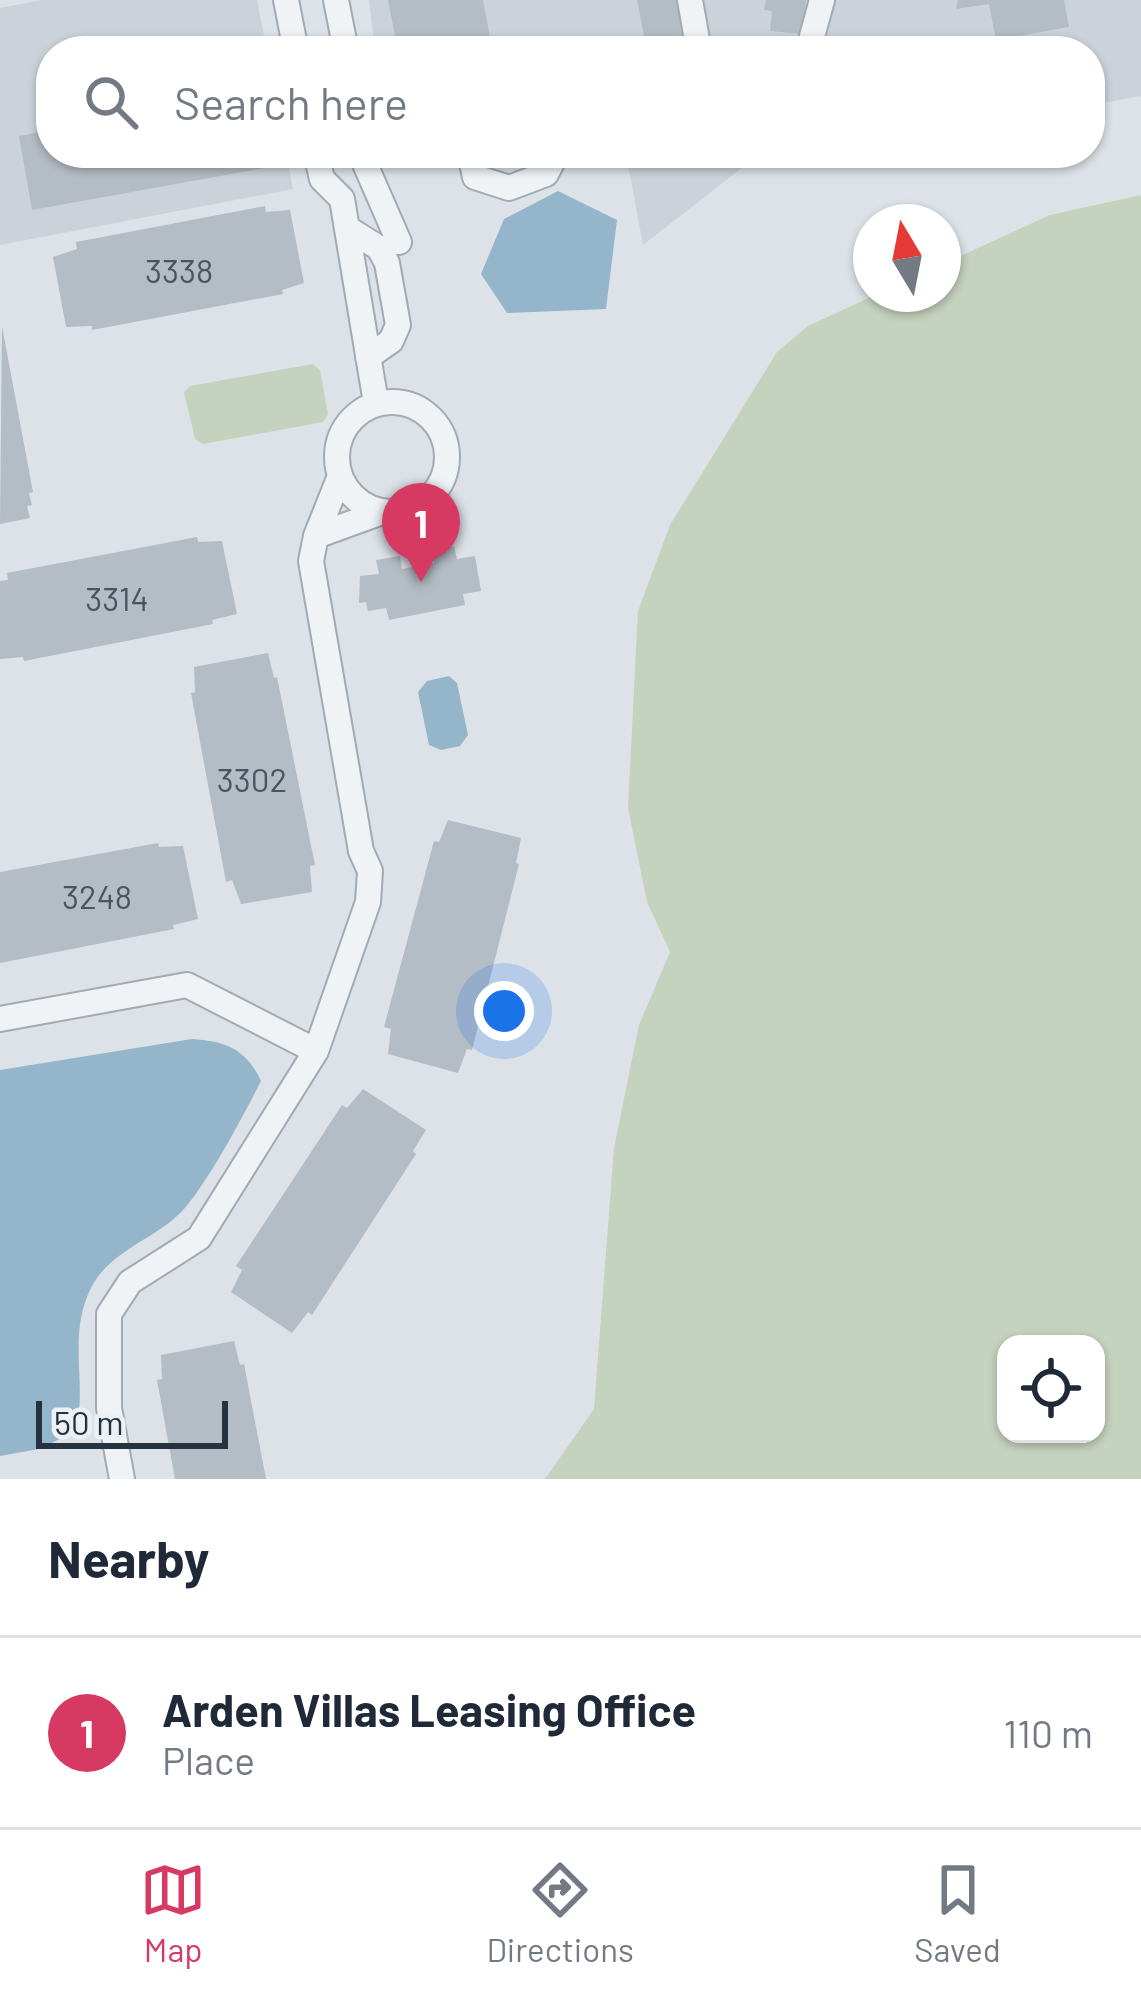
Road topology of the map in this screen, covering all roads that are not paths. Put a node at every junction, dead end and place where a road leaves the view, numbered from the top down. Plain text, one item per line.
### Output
1 (286, 0) edge
2 (336, 0) edge
3 (690, 0) edge
4 (823, 0) edge
5 (293, 36) edge
6 (343, 36) edge
7 (697, 36) edge
8 (812, 36) edge
9 (320, 168) edge
10 (359, 168) edge
11 (369, 168) edge
12 (473, 168) edge
13 (549, 168) edge
14 (342, 199) junction
15 (399, 242) dead end
16 (376, 403) junction
17 (340, 476) junction
18 (382, 512) junction
19 (316, 536) junction
20 (0, 1018) edge
21 (316, 1051) junction
22 (122, 1479) edge

1 - 5 lane
2 - 6 lane
3 - 7 lane
4 - 8 lane
9 - 14 lane
10 - 14 lane
11 - 15 lane
12 - 13 lane
14 - 16 lane
16 - 17 lane
16 - 18 lane
17 - 18 lane
17 - 19 lane
18 - 19 lane
19 - 21 lane
20 - 21 lane
21 - 22 lane

